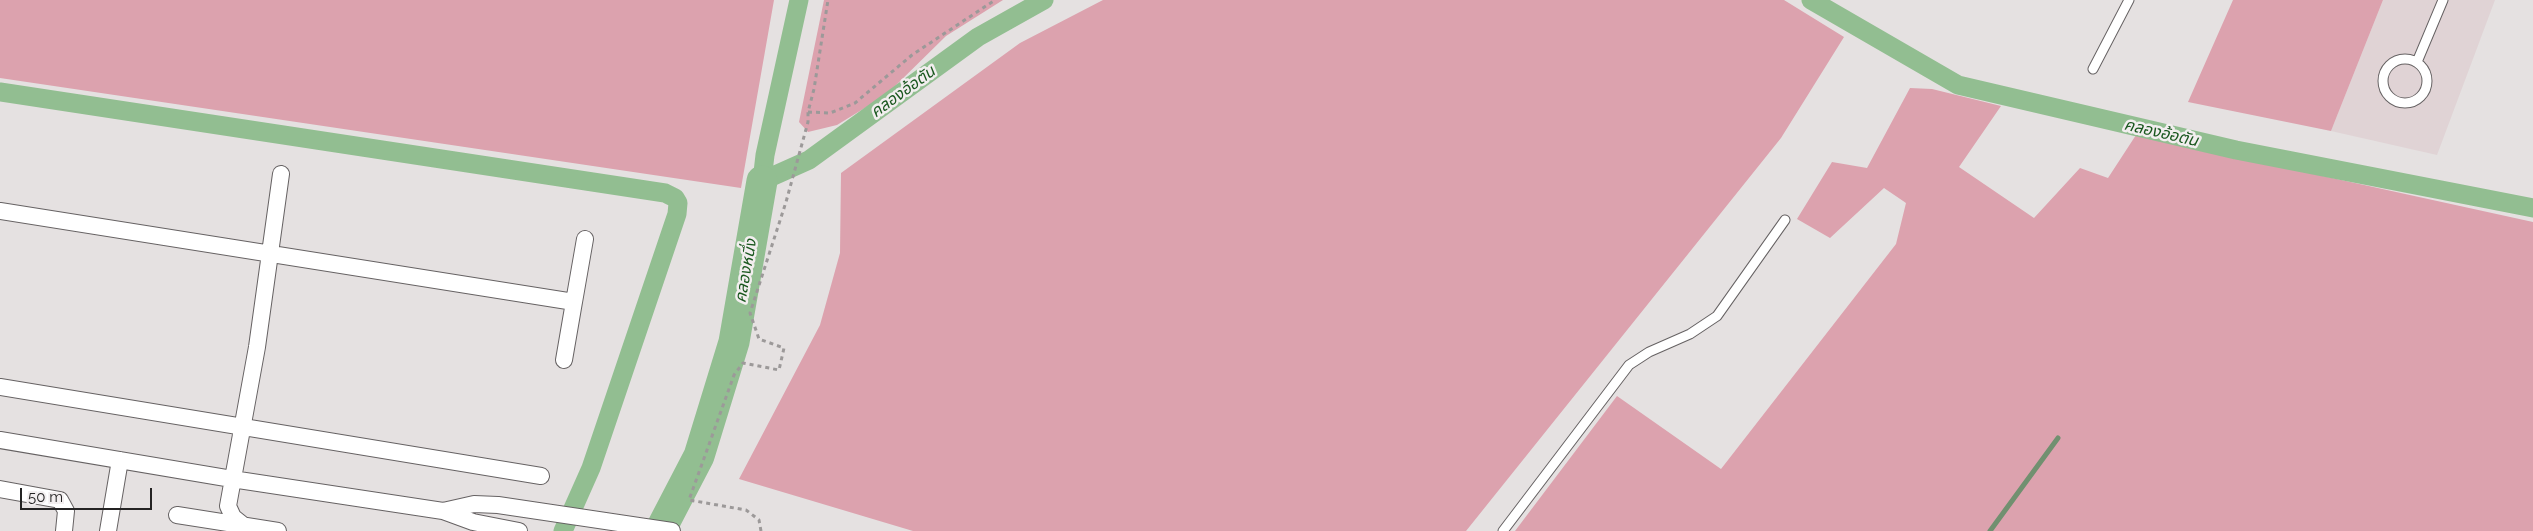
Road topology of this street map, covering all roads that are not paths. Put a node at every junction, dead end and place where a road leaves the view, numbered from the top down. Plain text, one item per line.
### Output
1 (2129, 0) edge
2 (2443, 0) edge
3 (2417, 62) junction
4 (2093, 69) dead end
5 (281, 174) dead end
6 (0, 211) edge
7 (1785, 220) dead end
8 (585, 239) dead end
9 (272, 254) junction
10 (574, 302) junction
11 (564, 360) dead end
12 (0, 387) edge
13 (242, 426) junction
14 (0, 440) edge
15 (120, 460) junction
16 (542, 476) dead end
17 (232, 479) junction
18 (0, 489) edge
19 (443, 511) junction
20 (177, 515) dead end
21 (243, 526) junction
22 (64, 531) edge
23 (108, 531) edge
24 (278, 531) edge
25 (519, 531) edge
26 (672, 531) edge
27 (1503, 531) edge

1 - 4 lane
2 - 3 lane
3 - 3 lane
5 - 9 street
6 - 9 street
7 - 27 lane
8 - 10 street
9 - 10 street
9 - 13 street
10 - 11 street
12 - 13 street
13 - 16 street
13 - 17 street
14 - 15 street
15 - 17 street
15 - 23 street
17 - 19 street
17 - 21 street
18 - 22 street
19 - 25 street
19 - 26 street
20 - 21 street
21 - 24 street

